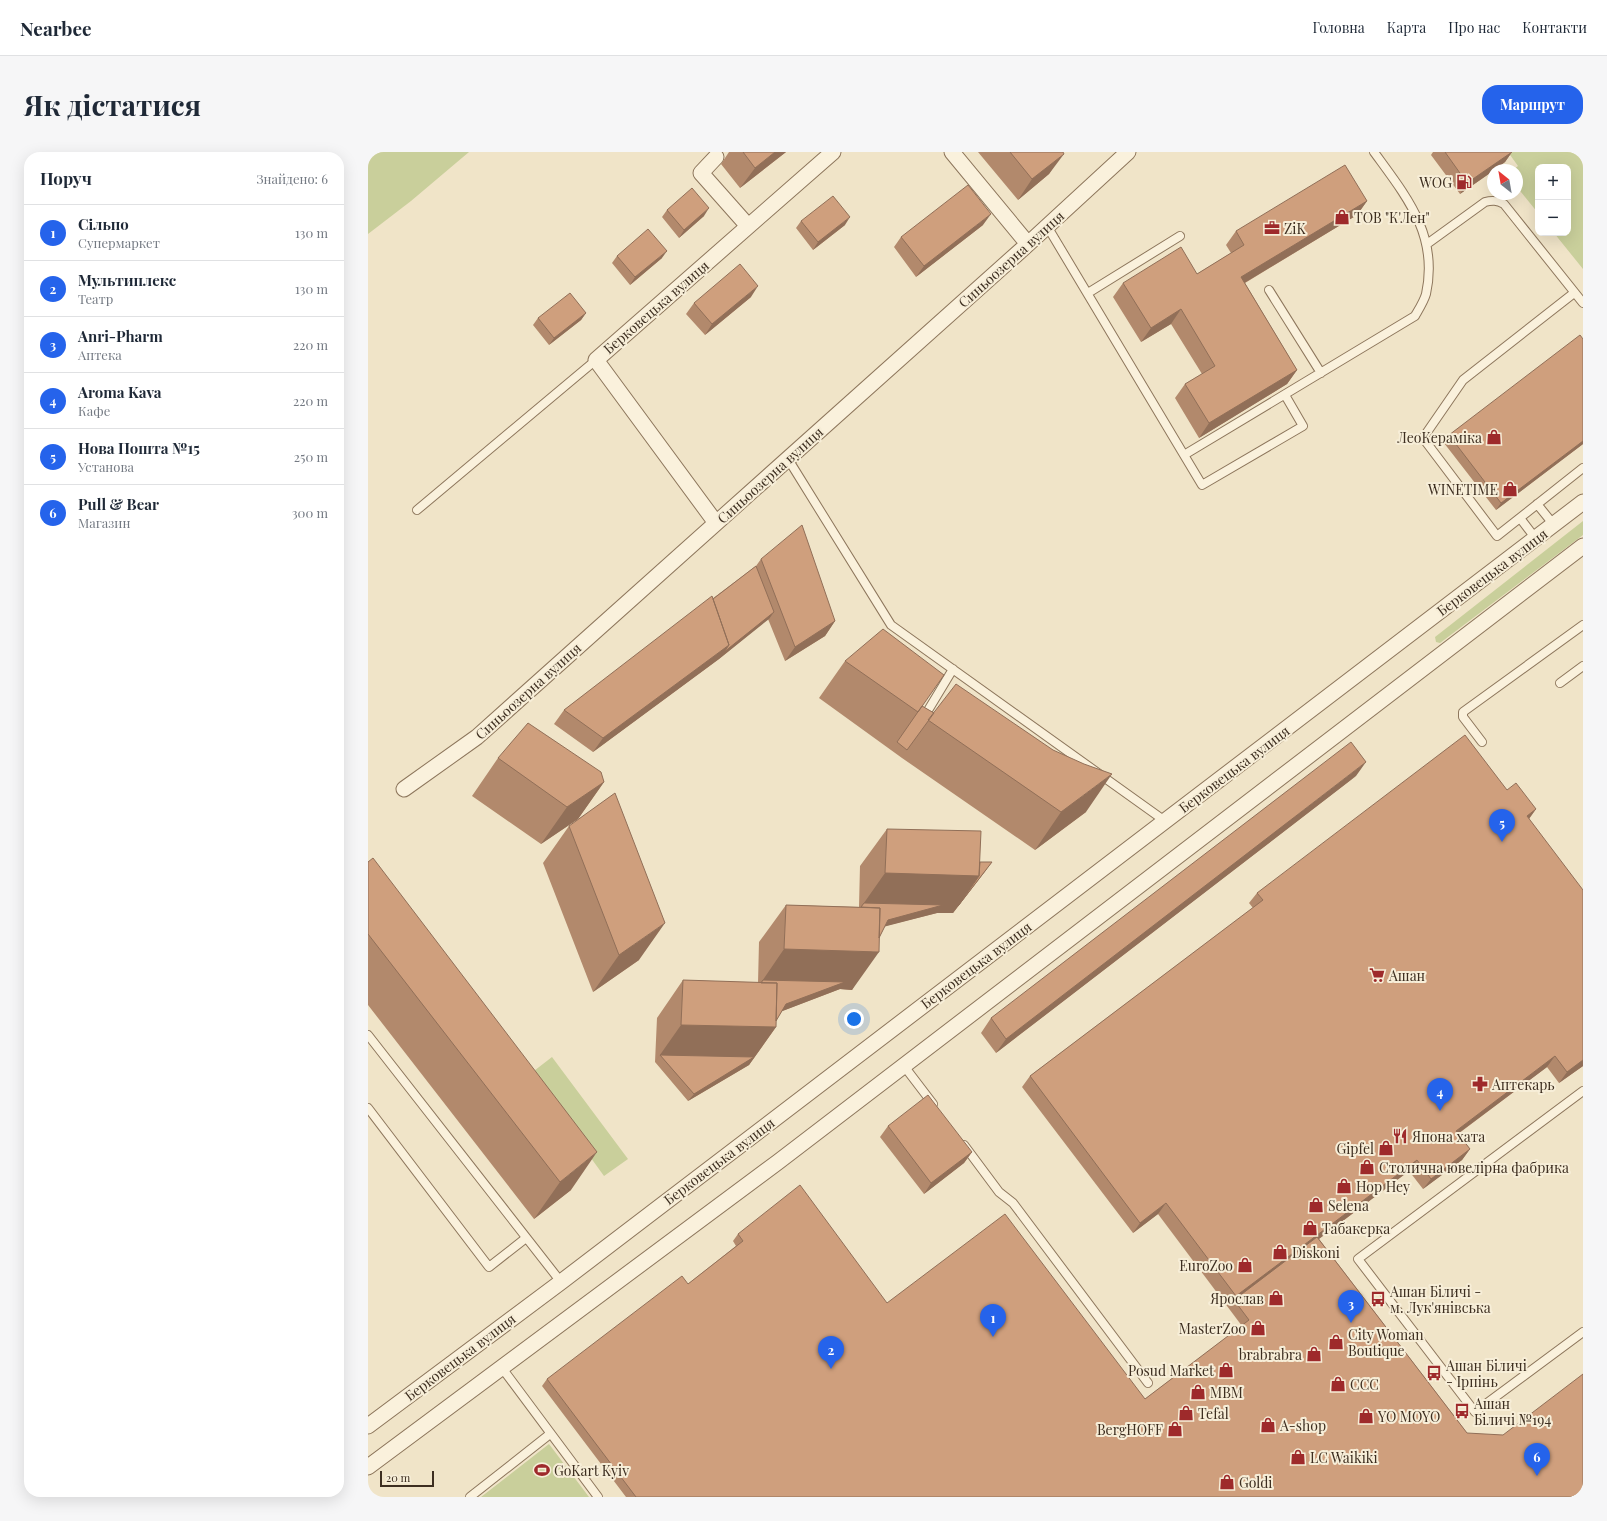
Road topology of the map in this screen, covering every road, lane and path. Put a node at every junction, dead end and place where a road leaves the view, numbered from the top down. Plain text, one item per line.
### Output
1 (833, 152) edge
2 (952, 152) edge
3 (1128, 152) edge
4 (1374, 152) edge
5 (718, 154) edge
6 (748, 226) junction
7 (1048, 226) junction
8 (1180, 236) dead end
9 (1028, 244) junction
10 (1426, 244) junction
11 (1269, 290) dead end
12 (1088, 293) junction
13 (1574, 293) junction
14 (1583, 304) edge
15 (596, 360) junction
16 (1320, 373) junction
17 (1284, 395) junction
18 (1184, 456) junction
19 (788, 459) junction
20 (1583, 468) edge
21 (1583, 502) edge
22 (1537, 504) junction
23 (417, 510) dead end
24 (1520, 518) junction
25 (716, 523) junction
26 (1554, 525) junction
27 (1536, 539) junction
28 (1583, 546) edge
29 (1583, 624) edge
30 (1583, 666) edge
31 (953, 669) junction
32 (1560, 683) dead end
33 (924, 717) edge
34 (1482, 742) dead end
35 (404, 789) dead end
36 (1166, 821) junction
37 (368, 1035) edge
38 (904, 1066) junction
39 (1583, 1092) edge
40 (368, 1108) edge
41 (939, 1112) edge
42 (957, 1137) edge
43 (526, 1238) junction
44 (561, 1282) junction
45 (1583, 1332) edge
46 (502, 1368) junction
47 (1148, 1383) dead end
48 (368, 1426) edge
49 (550, 1434) junction
50 (368, 1467) edge
51 (470, 1497) edge
52 (598, 1497) edge

1 - 6 street, Берковецька вулиця
2 - 9 street
3 - 7 street, Синьоозерна вулиця
4 - 10 lane
5 - 6 street
6 - 15 street, Берковецька вулиця
7 - 9 street, Синьоозерна вулиця
7 - 12 lane
8 - 12 lane
9 - 19 street, Синьоозерна вулиця
10 - 13 lane
10 - 16 lane
11 - 16 lane
12 - 18 lane
13 - 14 lane
13 - 24 lane
15 - 23 lane
15 - 25 street, Берковецька вулиця
16 - 17 lane
17 - 18 lane
17 - 18 lane
19 - 25 street, Синьоозерна вулиця
19 - 31 lane
20 - 22 lane
21 - 26 street, Берковецька вулиця
22 - 24 lane
22 - 26 lane
24 - 27 lane
25 - 35 street, Синьоозерна вулиця
26 - 27 street, Берковецька вулиця
27 - 36 street, Берковецька вулиця
28 - 38 street
29 - 34 lane
30 - 32 lane
31 - 33 lane
31 - 36 lane
36 - 44 street, Берковецька вулиця
37 - 43 lane
38 - 41 lane
38 - 46 street
39 - 45 lane
40 - 43 lane
42 - 47 lane
43 - 44 lane
44 - 48 street, Берковецька вулиця
46 - 49 lane
46 - 50 street
49 - 51 lane
49 - 52 lane

